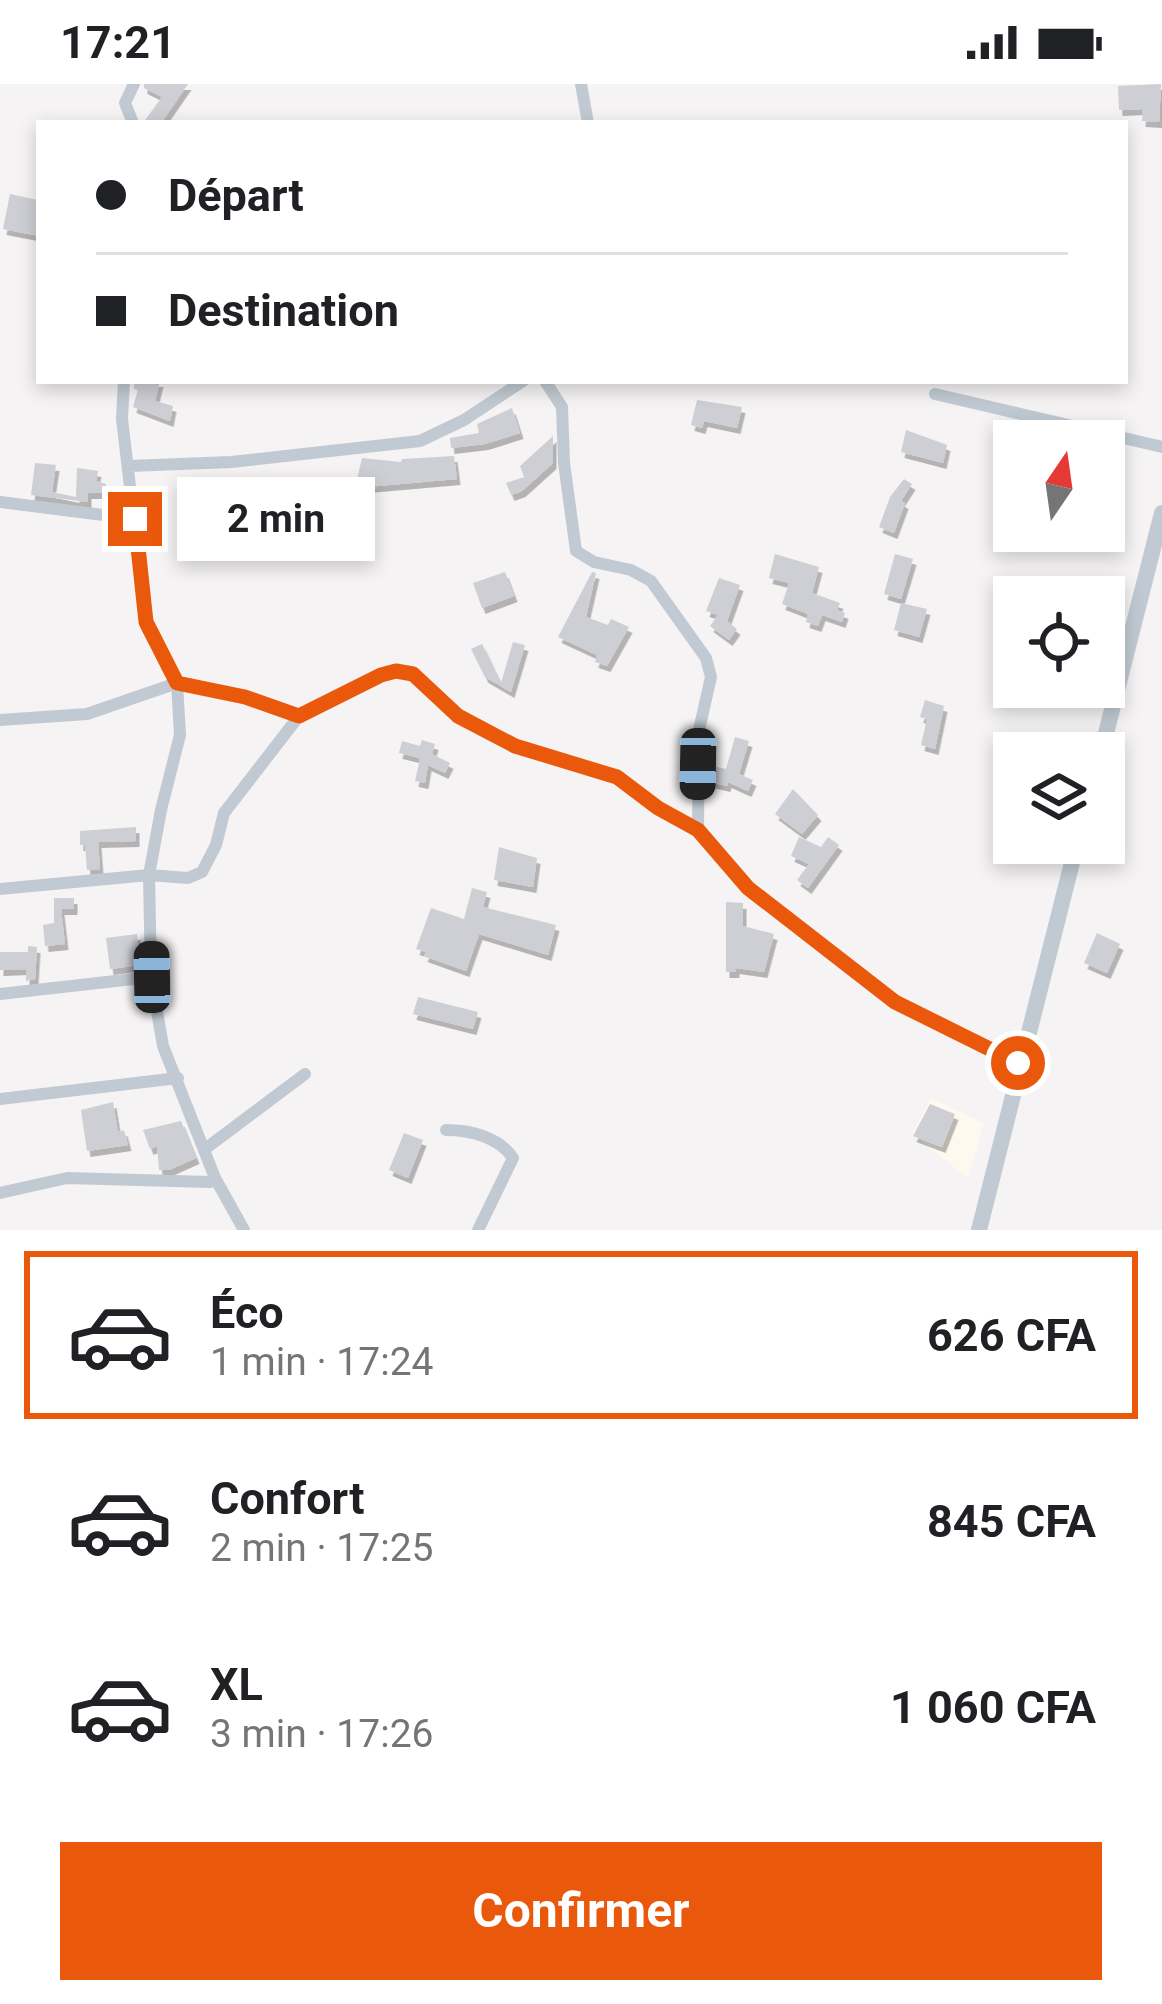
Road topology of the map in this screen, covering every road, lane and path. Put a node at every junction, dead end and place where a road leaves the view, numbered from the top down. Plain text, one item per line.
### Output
1 (134, 84) edge
2 (581, 84) edge
3 (132, 120) edge
4 (587, 120) edge
5 (124, 384) edge
6 (518, 384) edge
7 (547, 384) edge
8 (935, 394) dead end
9 (1162, 447) edge
10 (129, 466) junction
11 (0, 502) edge
12 (1162, 513) edge
13 (135, 519) junction
14 (177, 683) junction
15 (299, 716) junction
16 (0, 720) edge
17 (1106, 732) edge
18 (698, 830) junction
19 (1071, 864) edge
20 (149, 875) junction
21 (0, 889) edge
22 (152, 977) junction
23 (0, 994) edge
24 (1018, 1063) junction
25 (305, 1074) dead end
26 (178, 1078) junction
27 (0, 1099) edge
28 (446, 1130) dead end
29 (206, 1149) junction
30 (215, 1178) junction
31 (0, 1193) edge
32 (244, 1230) edge
33 (478, 1230) edge
34 (979, 1230) edge

1 - 3 street
2 - 4 street
5 - 10 street
6 - 10 street
7 - 18 street
8 - 9 street
10 - 13 street
11 - 13 street
12 - 17 street
13 - 14 street
14 - 15 street
14 - 16 street
14 - 20 street
15 - 18 street
15 - 20 street
18 - 24 street
19 - 24 street
20 - 21 street
20 - 22 street
22 - 23 street
22 - 26 street
24 - 34 street
25 - 29 street
26 - 27 street
26 - 29 street
28 - 33 street
29 - 30 street
30 - 31 street
30 - 32 street

